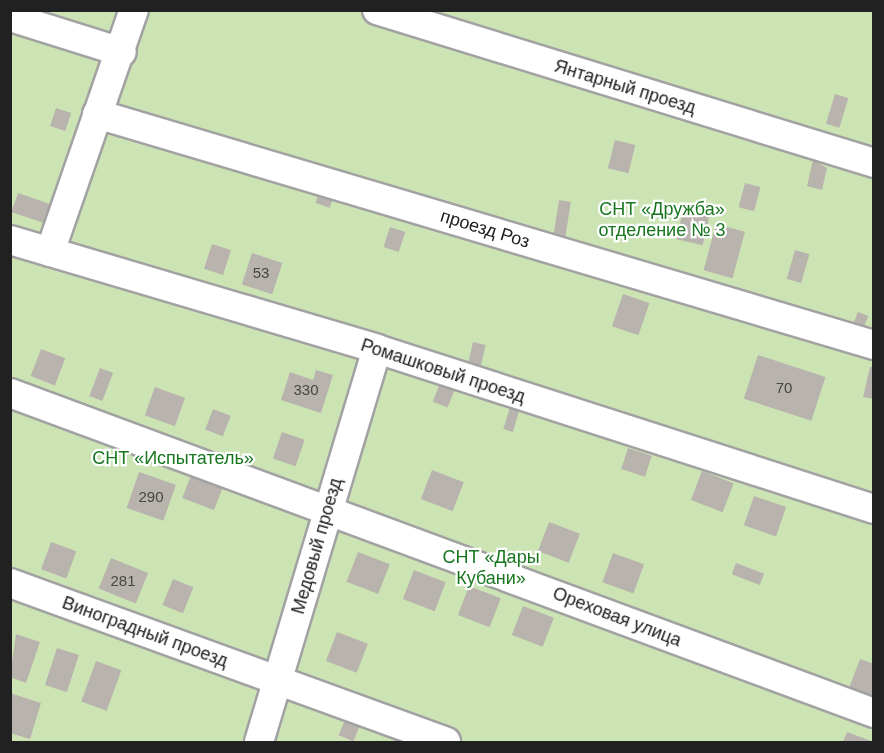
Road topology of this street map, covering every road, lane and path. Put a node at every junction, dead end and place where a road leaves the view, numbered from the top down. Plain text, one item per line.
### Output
1 (134, 10) edge
2 (377, 10) edge
3 (10, 17) edge
4 (122, 52) junction
5 (97, 114) junction
6 (873, 163) edge
7 (10, 240) edge
8 (50, 252) junction
9 (873, 345) edge
10 (377, 349) junction
11 (10, 393) edge
12 (327, 508) junction
13 (873, 509) edge
14 (10, 583) edge
15 (279, 680) junction
16 (873, 713) edge
17 (259, 742) edge
18 (446, 742) edge

1 - 4 street
2 - 6 street, Янтарный проезд
3 - 4 street
4 - 5 street
5 - 8 street
5 - 9 street, проезд Роз
7 - 8 street, Ромашковый проезд
8 - 10 street, Ромашковый проезд
10 - 12 street, Медовый проезд
10 - 13 street, Ромашковый проезд
11 - 12 street, Ореховая улица
12 - 15 street, Медовый проезд
12 - 16 street, Ореховая улица
14 - 15 street, Виноградный проезд
15 - 17 street, Медовый проезд
15 - 18 street, Виноградный проезд

